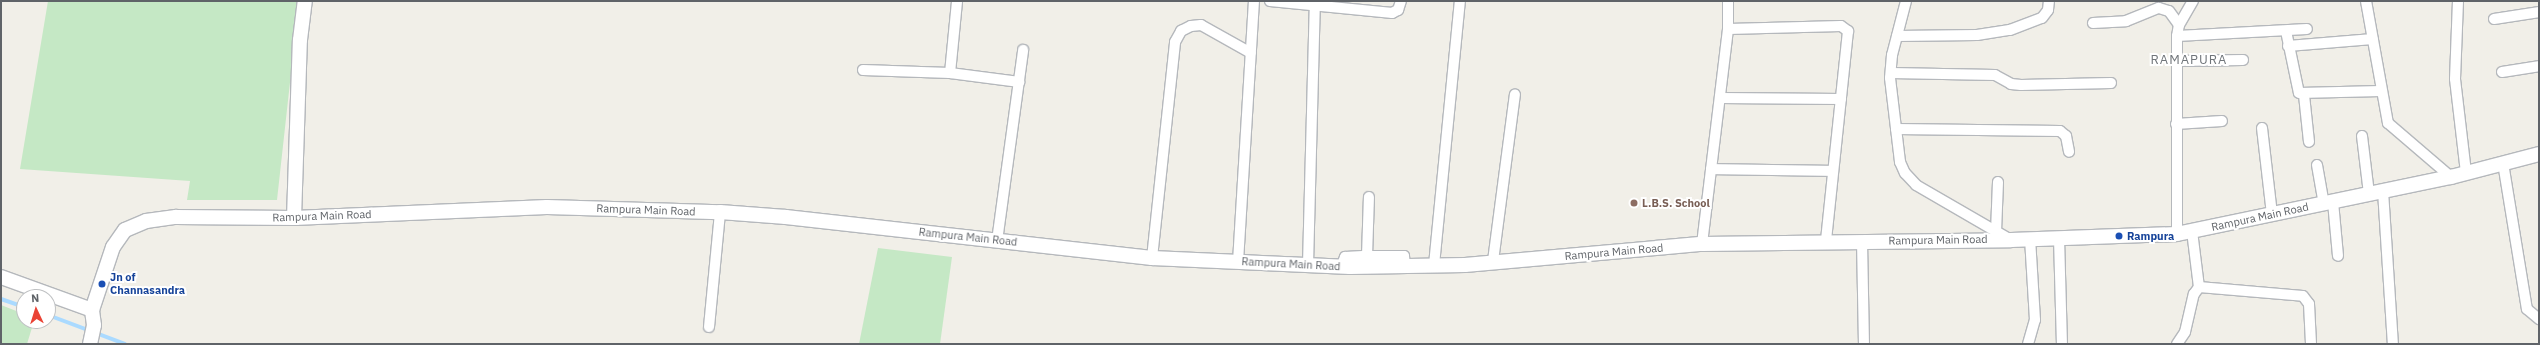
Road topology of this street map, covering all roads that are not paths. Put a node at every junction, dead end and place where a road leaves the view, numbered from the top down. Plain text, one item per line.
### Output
1 (305, 1) edge
2 (958, 1) edge
3 (1254, 1) edge
4 (1270, 1) edge
5 (1401, 1) edge
6 (1460, 1) edge
7 (1728, 1) edge
8 (1906, 1) edge
9 (2049, 1) edge
10 (2193, 1) edge
11 (2366, 1) edge
12 (2458, 1) edge
13 (1327, 3) edge
14 (1315, 4) junction
15 (2539, 12) edge
16 (2494, 20) dead end
17 (2093, 23) dead end
18 (2179, 25) junction
19 (1728, 29) junction
20 (2307, 29) dead end
21 (2286, 31) junction
22 (1897, 36) junction
23 (2177, 36) junction
24 (2372, 39) junction
25 (2288, 46) junction
26 (1023, 50) dead end
27 (1251, 53) junction
28 (2243, 60) dead end
29 (2176, 61) junction
30 (2539, 66) edge
31 (863, 70) dead end
32 (2502, 72) dead end
33 (950, 73) junction
34 (1891, 73) junction
35 (1019, 82) junction
36 (2111, 83) dead end
37 (2381, 91) junction
38 (1515, 94) dead end
39 (2304, 95) junction
40 (1720, 98) junction
41 (1841, 99) junction
42 (2222, 121) dead end
43 (2176, 124) junction
44 (2262, 128) dead end
45 (1896, 129) junction
46 (2362, 136) dead end
47 (2309, 142) dead end
48 (2069, 152) dead end
49 (2539, 154) edge
50 (2502, 163) junction
51 (2317, 165) dead end
52 (1711, 169) junction
53 (1833, 171) junction
54 (2466, 173) junction
55 (2450, 177) junction
56 (1998, 182) dead end
57 (2383, 191) junction
58 (2369, 194) junction
59 (1370, 197) dead end
60 (2328, 203) junction
61 (720, 212) junction
62 (2272, 215) junction
63 (294, 218) junction
64 (2192, 231) junction
65 (1996, 232) junction
66 (2176, 234) junction
67 (2059, 238) junction
68 (2030, 239) junction
69 (2011, 240) junction
70 (997, 241) junction
71 (1862, 241) junction
72 (1826, 242) junction
73 (1702, 244) junction
74 (1367, 256) junction
75 (2338, 256) dead end
76 (1152, 258) junction
77 (1493, 261) junction
78 (1238, 262) junction
79 (1308, 265) junction
80 (1405, 265) junction
81 (1434, 265) junction
82 (1341, 266) junction
83 (1, 277) edge
84 (2199, 287) junction
85 (92, 310) junction
86 (2539, 319) edge
87 (709, 327) dead end
88 (92, 336) edge
89 (1864, 344) edge
90 (2028, 344) edge
91 (2062, 344) edge
92 (2177, 344) edge
93 (2311, 344) edge
94 (2394, 344) edge

1 - 63 main road
2 - 33 street
3 - 27 street
4 - 14 street
5 - 13 street
6 - 81 street
7 - 19 street
8 - 22 street
9 - 22 street
10 - 18 street
11 - 24 street
12 - 54 street
13 - 14 street
14 - 79 street
15 - 16 street
17 - 18 street
18 - 23 street
19 - 40 street
19 - 41 street
20 - 21 street
21 - 23 street
21 - 25 street
22 - 34 street
23 - 29 street
24 - 25 street
24 - 37 street
25 - 39 street
26 - 35 street
27 - 76 street
27 - 78 street
28 - 29 street
29 - 43 street
30 - 32 street
31 - 33 street
33 - 35 street
34 - 36 street
34 - 45 street
35 - 70 street
37 - 39 street
37 - 55 street
38 - 77 street
39 - 47 street
40 - 41 street
40 - 52 street
41 - 53 street
42 - 43 street
43 - 66 street
44 - 62 street
45 - 48 street
45 - 65 street
46 - 58 street
49 - 50 main road, Rampura Main Road
50 - 54 main road, Rampura Main Road
50 - 86 street
51 - 60 street
52 - 53 street
52 - 73 street
53 - 72 street
54 - 55 main road, Rampura Main Road
55 - 57 main road, Rampura Main Road
56 - 65 street
57 - 58 main road, Rampura Main Road
57 - 94 street
58 - 60 main road, Rampura Main Road
59 - 74 street
60 - 62 main road, Rampura Main Road
60 - 75 street
61 - 63 main road, Rampura Main Road
61 - 70 main road, Rampura Main Road
61 - 87 street
62 - 64 main road, Rampura Main Road
63 - 85 main road, Rampura Main Road
64 - 66 main road, Rampura Main Road
64 - 84 street
65 - 69 street
66 - 67 main road, Rampura Main Road
67 - 68 main road, Rampura Main Road
67 - 91 street
68 - 69 main road, Rampura Main Road
68 - 90 street
69 - 71 main road, Rampura Main Road
70 - 76 main road, Rampura Main Road
71 - 72 main road, Rampura Main Road
71 - 89 street
72 - 73 main road, Rampura Main Road
73 - 77 main road, Rampura Main Road
74 - 80 street
74 - 82 street
76 - 78 main road, Rampura Main Road
77 - 81 main road, Rampura Main Road
78 - 79 main road, Rampura Main Road
79 - 82 main road, Rampura Main Road
80 - 81 main road, Rampura Main Road
80 - 82 main road, Rampura Main Road
83 - 85 main road
84 - 92 street
84 - 93 street
85 - 88 main road

